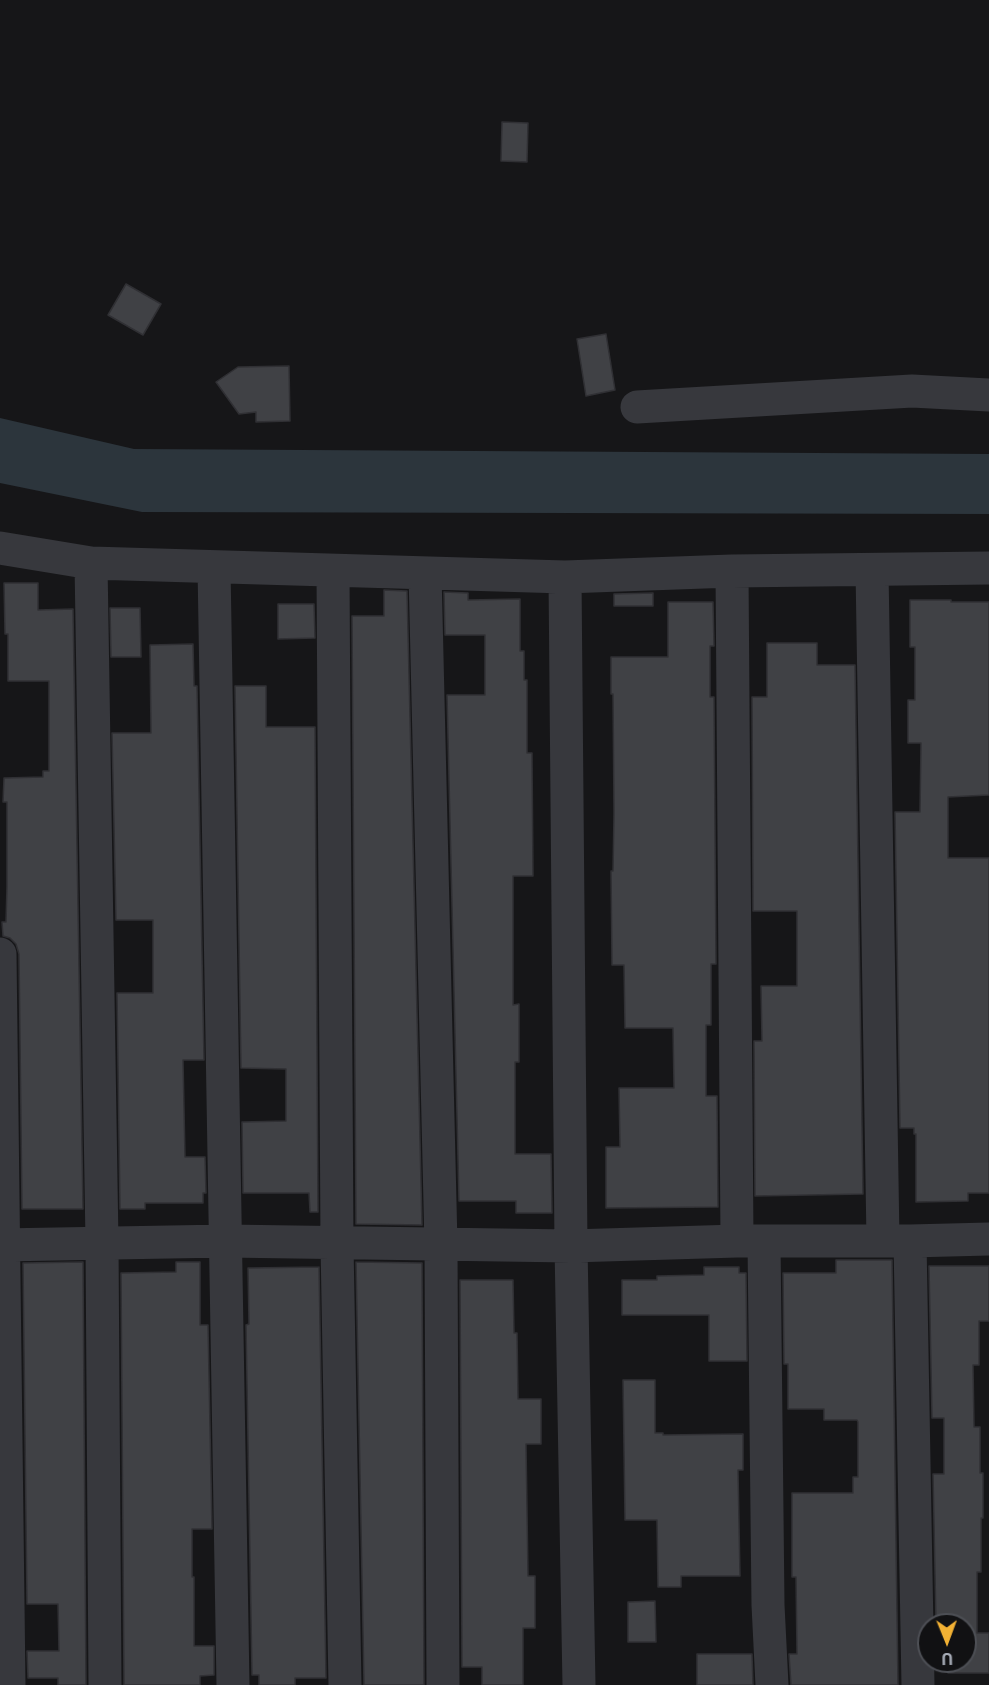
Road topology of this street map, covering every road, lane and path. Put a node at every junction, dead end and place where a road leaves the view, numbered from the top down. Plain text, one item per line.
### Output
1 (989, 395) edge
2 (637, 407) dead end
3 (0, 548) edge
4 (91, 563) junction
5 (214, 567) junction
6 (989, 567) edge
7 (872, 570) junction
8 (333, 571) junction
9 (732, 571) junction
10 (425, 573) junction
11 (565, 577) junction
12 (0, 954) edge
13 (989, 1239) edge
14 (897, 1240) junction
15 (226, 1241) junction
16 (750, 1241) junction
17 (102, 1243) junction
18 (337, 1244) junction
19 (2, 1245) edge
20 (441, 1245) junction
21 (571, 1246) junction
22 (9, 1685) edge
23 (105, 1685) edge
24 (233, 1685) edge
25 (345, 1685) edge
26 (443, 1685) edge
27 (579, 1685) edge
28 (772, 1685) edge
29 (918, 1685) edge

1 - 2 street
3 - 4 street
4 - 5 street
4 - 17 street
5 - 8 street
5 - 15 street
6 - 7 street
7 - 9 street
7 - 14 street
8 - 10 street
8 - 18 street
9 - 11 street
9 - 16 street
10 - 11 street
10 - 20 street
11 - 21 street
12 - 19 street
13 - 14 street
14 - 16 street
14 - 29 street
15 - 17 street
15 - 18 street
15 - 24 street
16 - 21 street
16 - 28 street
17 - 19 street
17 - 23 street
18 - 20 street
18 - 25 street
19 - 22 street
20 - 21 street
20 - 26 street
21 - 27 street

